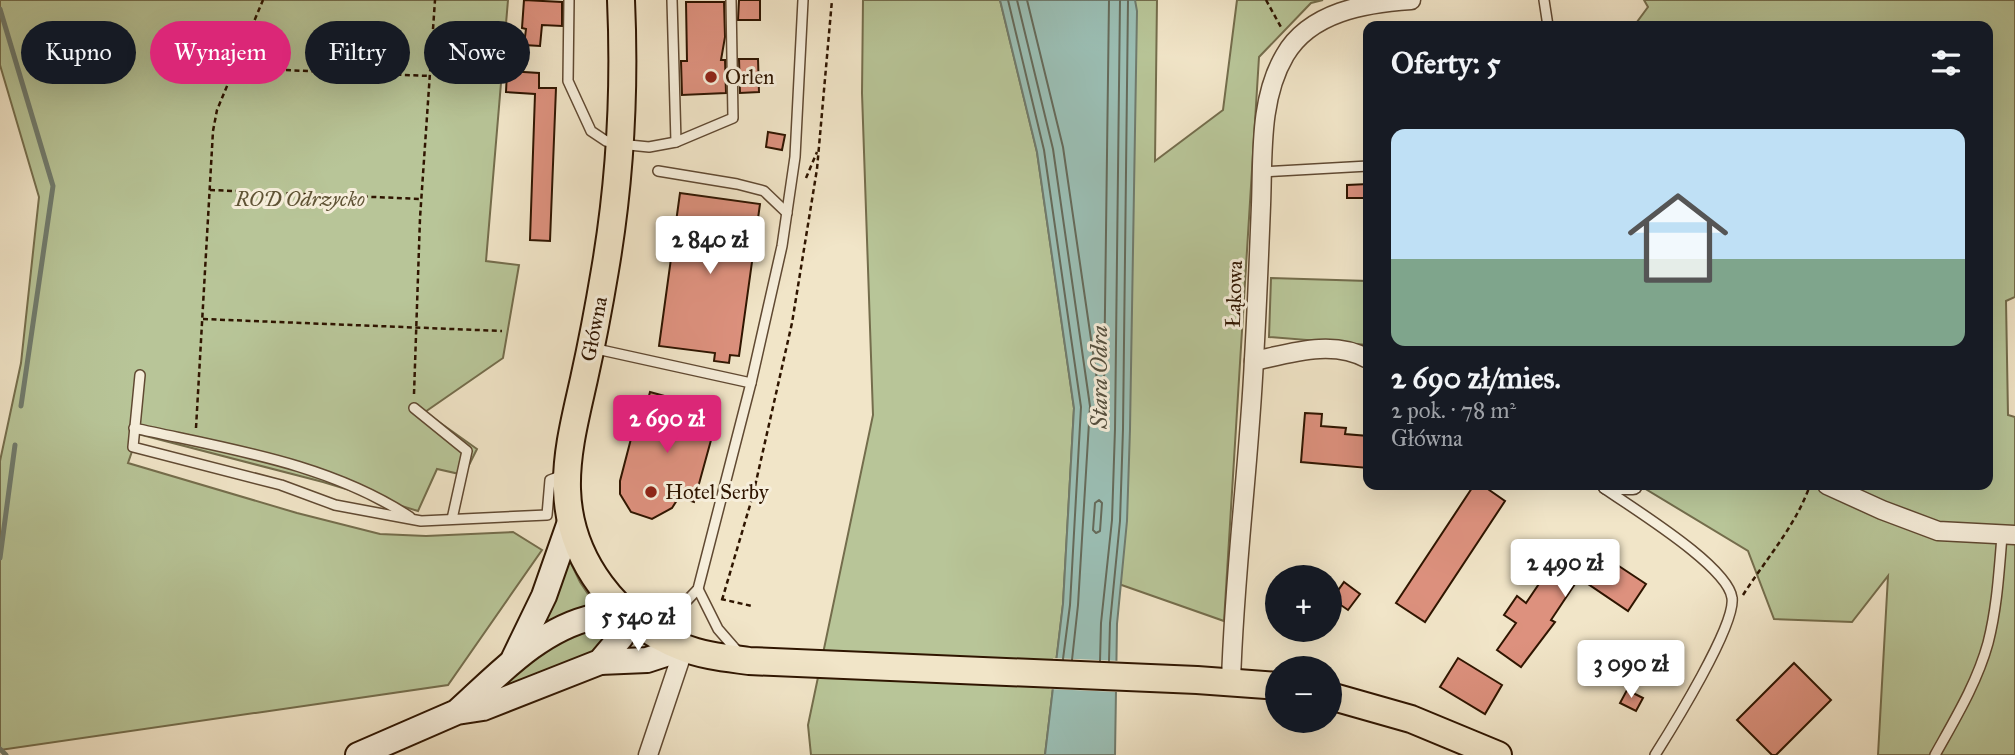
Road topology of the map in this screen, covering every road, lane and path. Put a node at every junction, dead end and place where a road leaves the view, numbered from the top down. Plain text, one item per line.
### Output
1 (263, 0) edge
2 (435, 0) edge
3 (569, 0) edge
4 (621, 0) edge
5 (672, 0) edge
6 (731, 0) edge
7 (803, 0) edge
8 (832, 0) edge
9 (1266, 0) edge
10 (1410, 0) edge
11 (1544, 0) edge
12 (254, 21) edge
13 (433, 21) edge
14 (1547, 21) edge
15 (1294, 42) junction
16 (291, 70) edge
17 (424, 76) edge
18 (228, 84) edge
19 (428, 84) edge
20 (676, 142) junction
21 (619, 145) junction
22 (1363, 166) edge
23 (658, 171) dead end
24 (1262, 172) junction
25 (210, 190) junction
26 (421, 199) junction
27 (787, 213) junction
28 (203, 318) junction
29 (416, 328) junction
30 (502, 331) dead end
31 (590, 348) junction
32 (1363, 358) edge
33 (1254, 361) junction
34 (140, 375) dead end
35 (751, 383) junction
36 (414, 408) joint
37 (134, 428) junction
38 (195, 442) junction
39 (568, 473) junction
40 (1606, 490) edge
41 (1808, 490) edge
42 (1838, 490) edge
43 (452, 519) junction
44 (414, 520) junction
45 (571, 520) junction
46 (2008, 535) edge
47 (698, 589) junction
48 (752, 606) dead end
49 (1732, 612) junction
50 (636, 622) junction
51 (684, 649) junction
52 (512, 661) junction
53 (749, 661) junction
54 (600, 662) junction
55 (1231, 682) junction
56 (1265, 685) edge
57 (1342, 699) edge
58 (457, 712) junction
59 (358, 755) edge
60 (648, 755) edge
61 (1499, 755) edge
62 (1655, 755) edge
63 (1935, 755) edge

1 - 12 path
2 - 13 path
3 - 21 lane
4 - 21 main road, Główna
5 - 20 lane
6 - 20 lane
7 - 27 lane
8 - 48 path
9 - 15 path
10 - 15 street, Łąkowa
11 - 14 lane
15 - 24 street, Łąkowa
16 - 17 path
18 - 25 path
19 - 26 path
20 - 21 lane
21 - 31 main road, Główna
22 - 24 lane
23 - 27 lane
24 - 33 street, Łąkowa
25 - 26 path
25 - 28 path
26 - 29 path
27 - 35 lane
28 - 29 path
28 - 38 path
29 - 30 path
29 - 36 path
31 - 35 lane
31 - 39 main road, Główna
32 - 33 street
33 - 55 street, Łąkowa
34 - 37 lane
35 - 47 lane
36 - 43 lane
37 - 38 lane
37 - 44 lane
38 - 44 lane
39 - 43 lane
39 - 45 main road, Główna
40 - 49 lane
41 - 49 path
42 - 46 street
43 - 44 lane
45 - 50 main road, Główna
45 - 52 main road
46 - 63 lane
47 - 50 lane
47 - 53 lane
49 - 62 lane
50 - 51 main road, Główna
50 - 52 main road
50 - 54 main road
51 - 53 main road, Główna
51 - 54 main road
51 - 60 street
52 - 58 main road
53 - 55 main road, Główna
54 - 58 main road
55 - 56 main road, Główna
57 - 61 main road
58 - 59 main road

